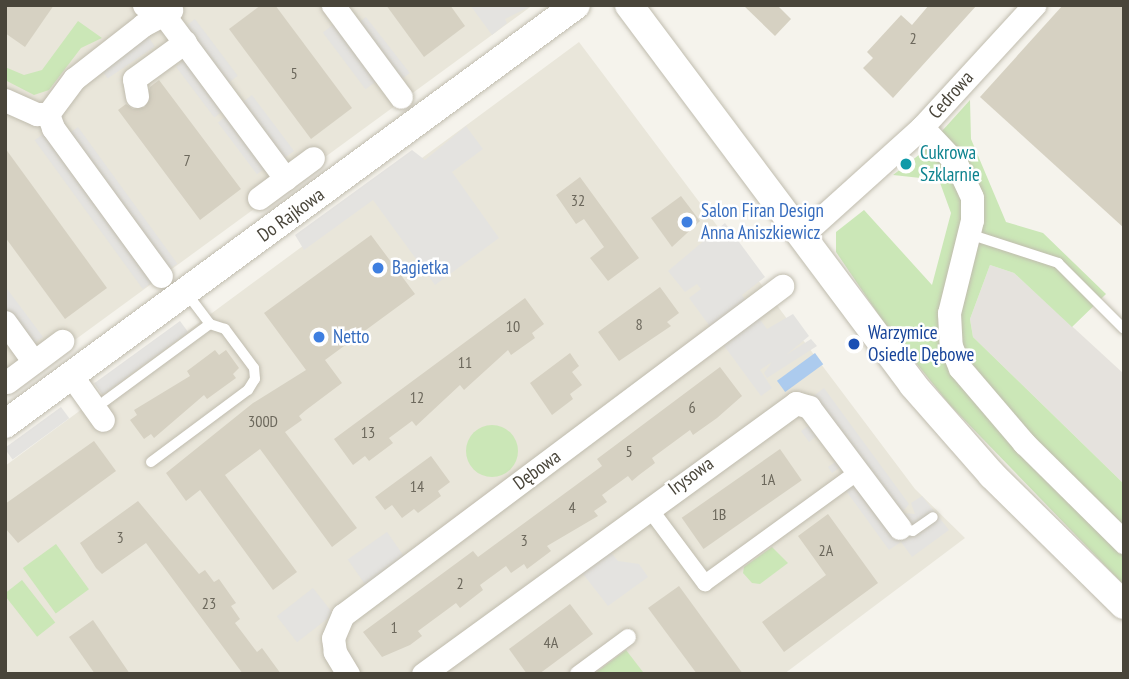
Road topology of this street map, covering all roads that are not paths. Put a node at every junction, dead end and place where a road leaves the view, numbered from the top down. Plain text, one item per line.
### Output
1 (333, 5) edge
2 (576, 5) edge
3 (629, 5) edge
4 (1034, 5) edge
5 (162, 9) edge
6 (185, 42) junction
7 (137, 96) dead end
8 (401, 97) dead end
9 (5, 100) edge
10 (48, 114) junction
11 (922, 127) junction
12 (313, 158) dead end
13 (286, 178) junction
14 (259, 198) dead end
15 (969, 234) junction
16 (801, 236) junction
17 (161, 276) dead end
18 (782, 286) dead end
19 (186, 292) junction
20 (5, 322) edge
21 (211, 324) junction
22 (1124, 329) edge
23 (62, 341) dead end
24 (34, 362) junction
25 (71, 375) junction
26 (7, 382) edge
27 (104, 410) joint
28 (5, 424) edge
29 (151, 462) dead end
30 (858, 472) junction
31 (649, 508) junction
32 (933, 517) dead end
33 (900, 528) joint
34 (1124, 542) edge
35 (1124, 605) edge
36 (628, 637) dead end
37 (348, 674) edge
38 (423, 674) edge
39 (578, 674) edge

1 - 8 street
2 - 19 street, Do Rajkowa
3 - 16 street
4 - 11 street, Cedrowa
5 - 6 street
5 - 10 street
6 - 7 street
6 - 13 street
9 - 10 street
10 - 17 street
11 - 15 street
11 - 16 street, Cedrowa
12 - 13 street
13 - 14 street
15 - 22 lane
15 - 34 street
16 - 35 street
18 - 37 street, Dębowa
19 - 21 lane
19 - 25 street, Do Rajkowa
20 - 24 street
21 - 27 lane
21 - 29 lane
23 - 24 street
24 - 26 street
25 - 27 street
25 - 28 street, Do Rajkowa
30 - 31 street, Irysowa
30 - 31 street
30 - 33 street, Irysowa
31 - 38 street, Irysowa
32 - 33 lane, Irysowa
36 - 39 street

